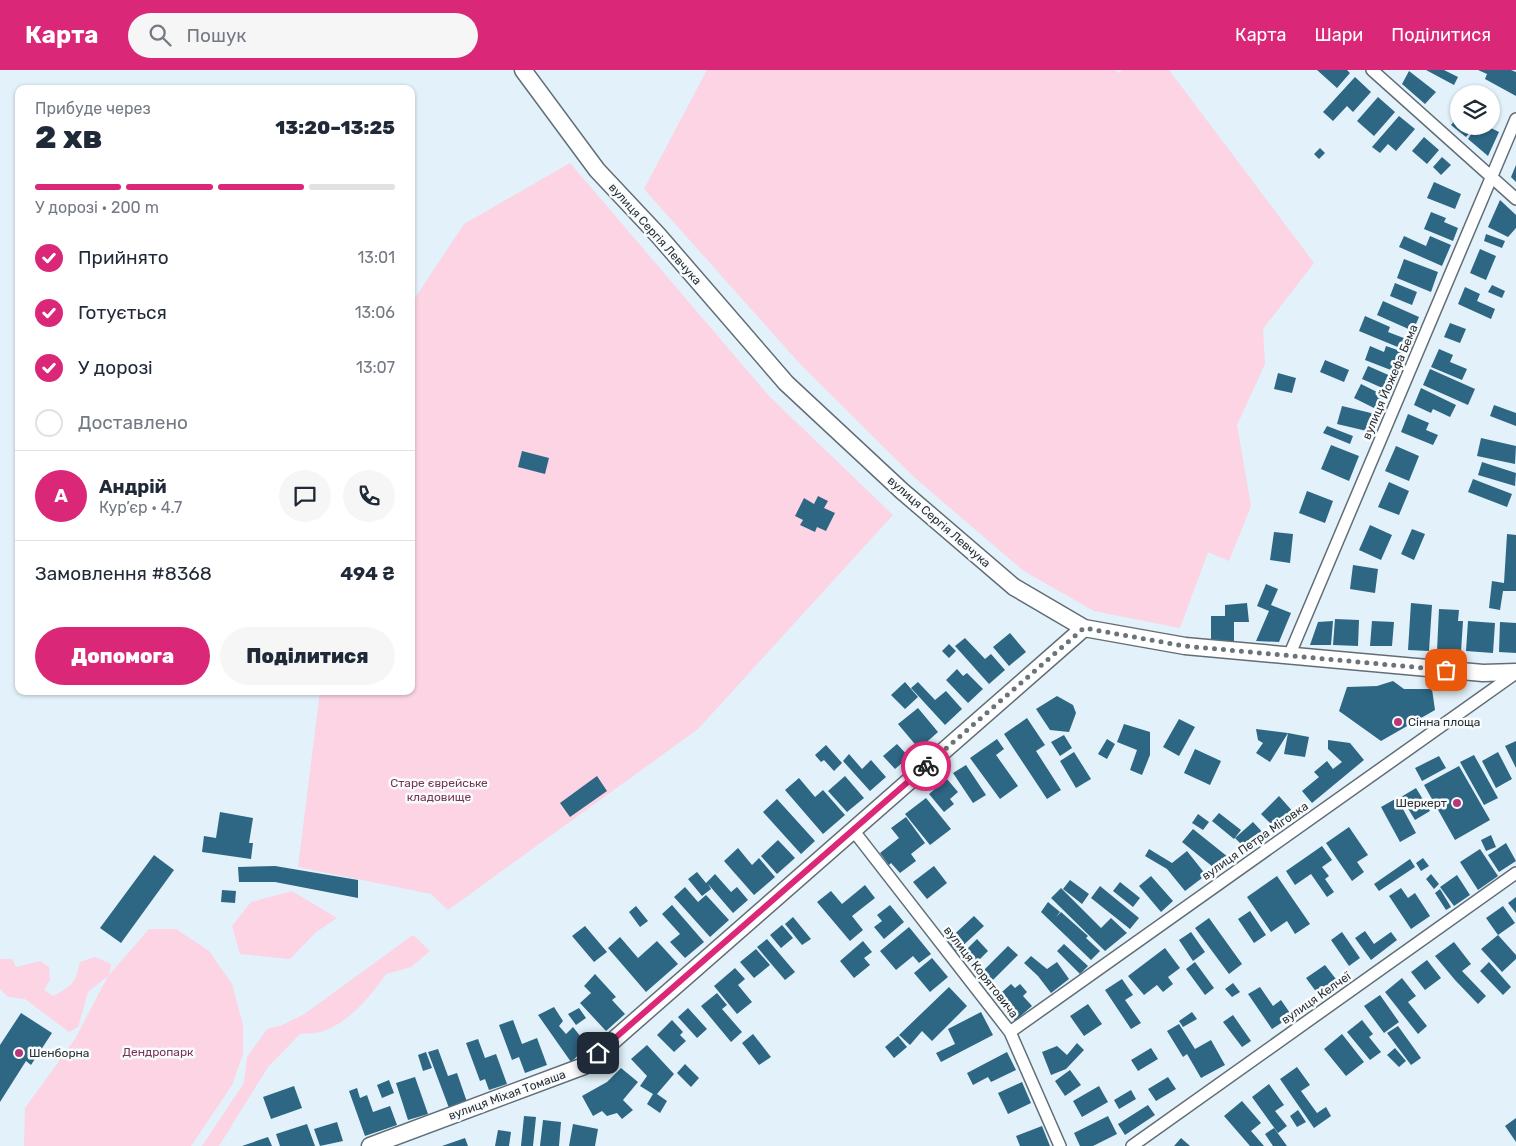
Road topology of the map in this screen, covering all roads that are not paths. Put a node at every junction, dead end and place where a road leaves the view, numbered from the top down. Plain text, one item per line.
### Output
1 (523, 70) edge
2 (1372, 70) edge
3 (1386, 75) edge
4 (1516, 119) edge
5 (1491, 177) junction
6 (1516, 199) edge
7 (1084, 628) junction
8 (1290, 656) junction
9 (1516, 672) edge
10 (853, 830) junction
11 (1516, 873) edge
12 (1010, 1032) junction
13 (370, 1146) edge
14 (1060, 1146) edge
15 (1132, 1146) edge

1 - 7 main road, вулиця Сергія Левчука
2 - 3 street
3 - 5 street
4 - 5 street, вулиця Йожефа Бема
5 - 6 street
5 - 8 street, вулиця Йожефа Бема
7 - 8 main road, вулиця Сергія Левчука
7 - 10 main road, вулиця Міхая Томаша
8 - 9 main road, вулиця Сергія Левчука
9 - 12 street, вулиця Петра Міговка
10 - 12 street, вулиця Корятовича
10 - 13 main road, вулиця Міхая Томаша
11 - 15 street, вулиця Келчеї
12 - 14 street, вулиця Корятовича

